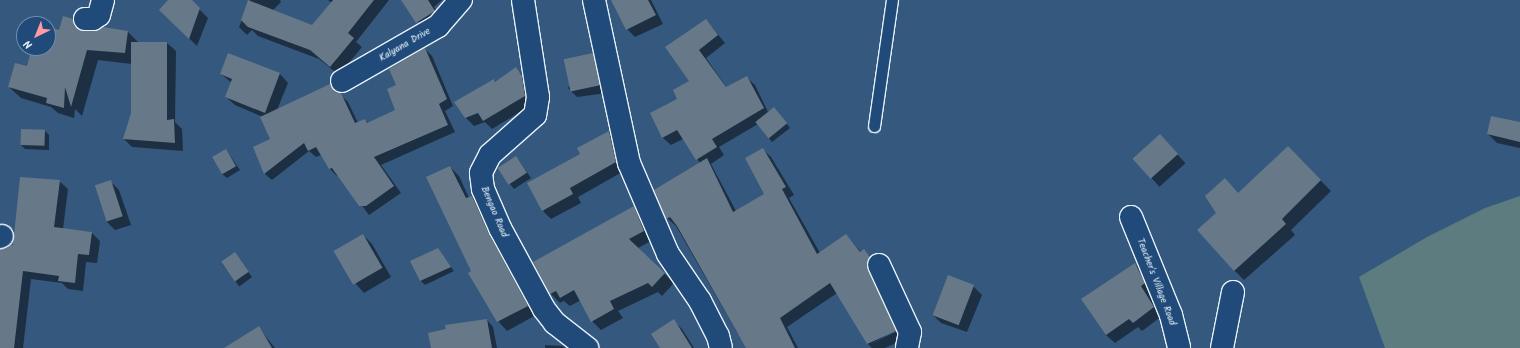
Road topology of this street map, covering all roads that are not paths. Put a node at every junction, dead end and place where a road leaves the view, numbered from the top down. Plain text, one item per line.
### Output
1 (103, 0) edge
2 (461, 0) edge
3 (523, 0) edge
4 (594, 0) edge
5 (892, 0) edge
6 (85, 19) dead end
7 (342, 81) dead end
8 (874, 126) dead end
9 (1131, 217) dead end
10 (879, 265) dead end
11 (1233, 292) dead end
12 (586, 348) edge
13 (721, 348) edge
14 (907, 348) edge
15 (1179, 348) edge
16 (1222, 348) edge

1 - 6 street
2 - 7 street, Kalyana Drive
3 - 12 street, Bengao Road
4 - 13 street
5 - 8 lane
9 - 15 street, Teacher's Village Road
10 - 14 street
11 - 16 street

